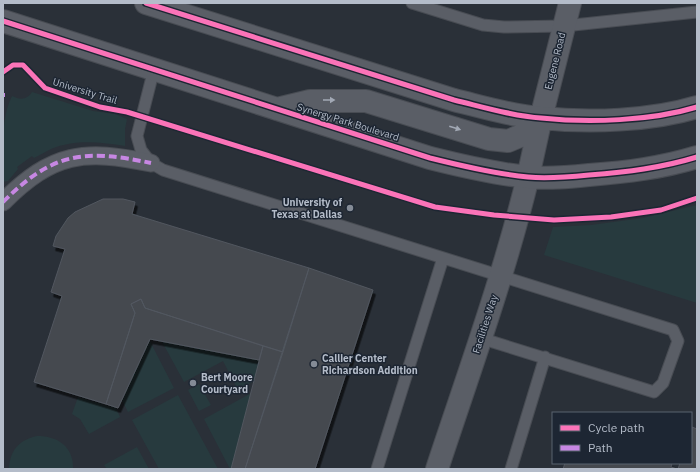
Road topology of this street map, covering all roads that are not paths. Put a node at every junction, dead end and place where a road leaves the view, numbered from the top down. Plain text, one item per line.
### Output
1 (146, 3) edge
2 (412, 3) edge
3 (570, 3) edge
4 (697, 12) edge
5 (3, 21) edge
6 (564, 26) junction
7 (154, 70) junction
8 (697, 108) edge
9 (277, 109) junction
10 (541, 118) junction
11 (697, 157) edge
12 (151, 162) junction
13 (528, 177) junction
14 (3, 202) edge
15 (443, 258) junction
16 (500, 276) junction
17 (480, 338) junction
18 (545, 357) junction
19 (376, 469) edge
20 (437, 469) edge
21 (511, 469) edge

1 - 10 street
2 - 6 lane
3 - 6 street, Eugene Road
4 - 6 lane
5 - 7 street, Synergy Park Boulevard
6 - 10 street, Eugene Road
7 - 9 street, Synergy Park Boulevard
7 - 12 lane
8 - 10 street
9 -> 10 street
9 - 13 street, Synergy Park Boulevard
10 - 13 street, Eugene Road
11 - 13 street, Synergy Park Boulevard
12 - 14 street
12 - 15 lane
13 - 16 street, Facilities Way
15 - 16 lane
15 - 19 lane
16 - 17 street, Facilities Way
16 - 18 lane
17 - 18 lane
17 - 20 street, Facilities Way
18 - 21 lane

